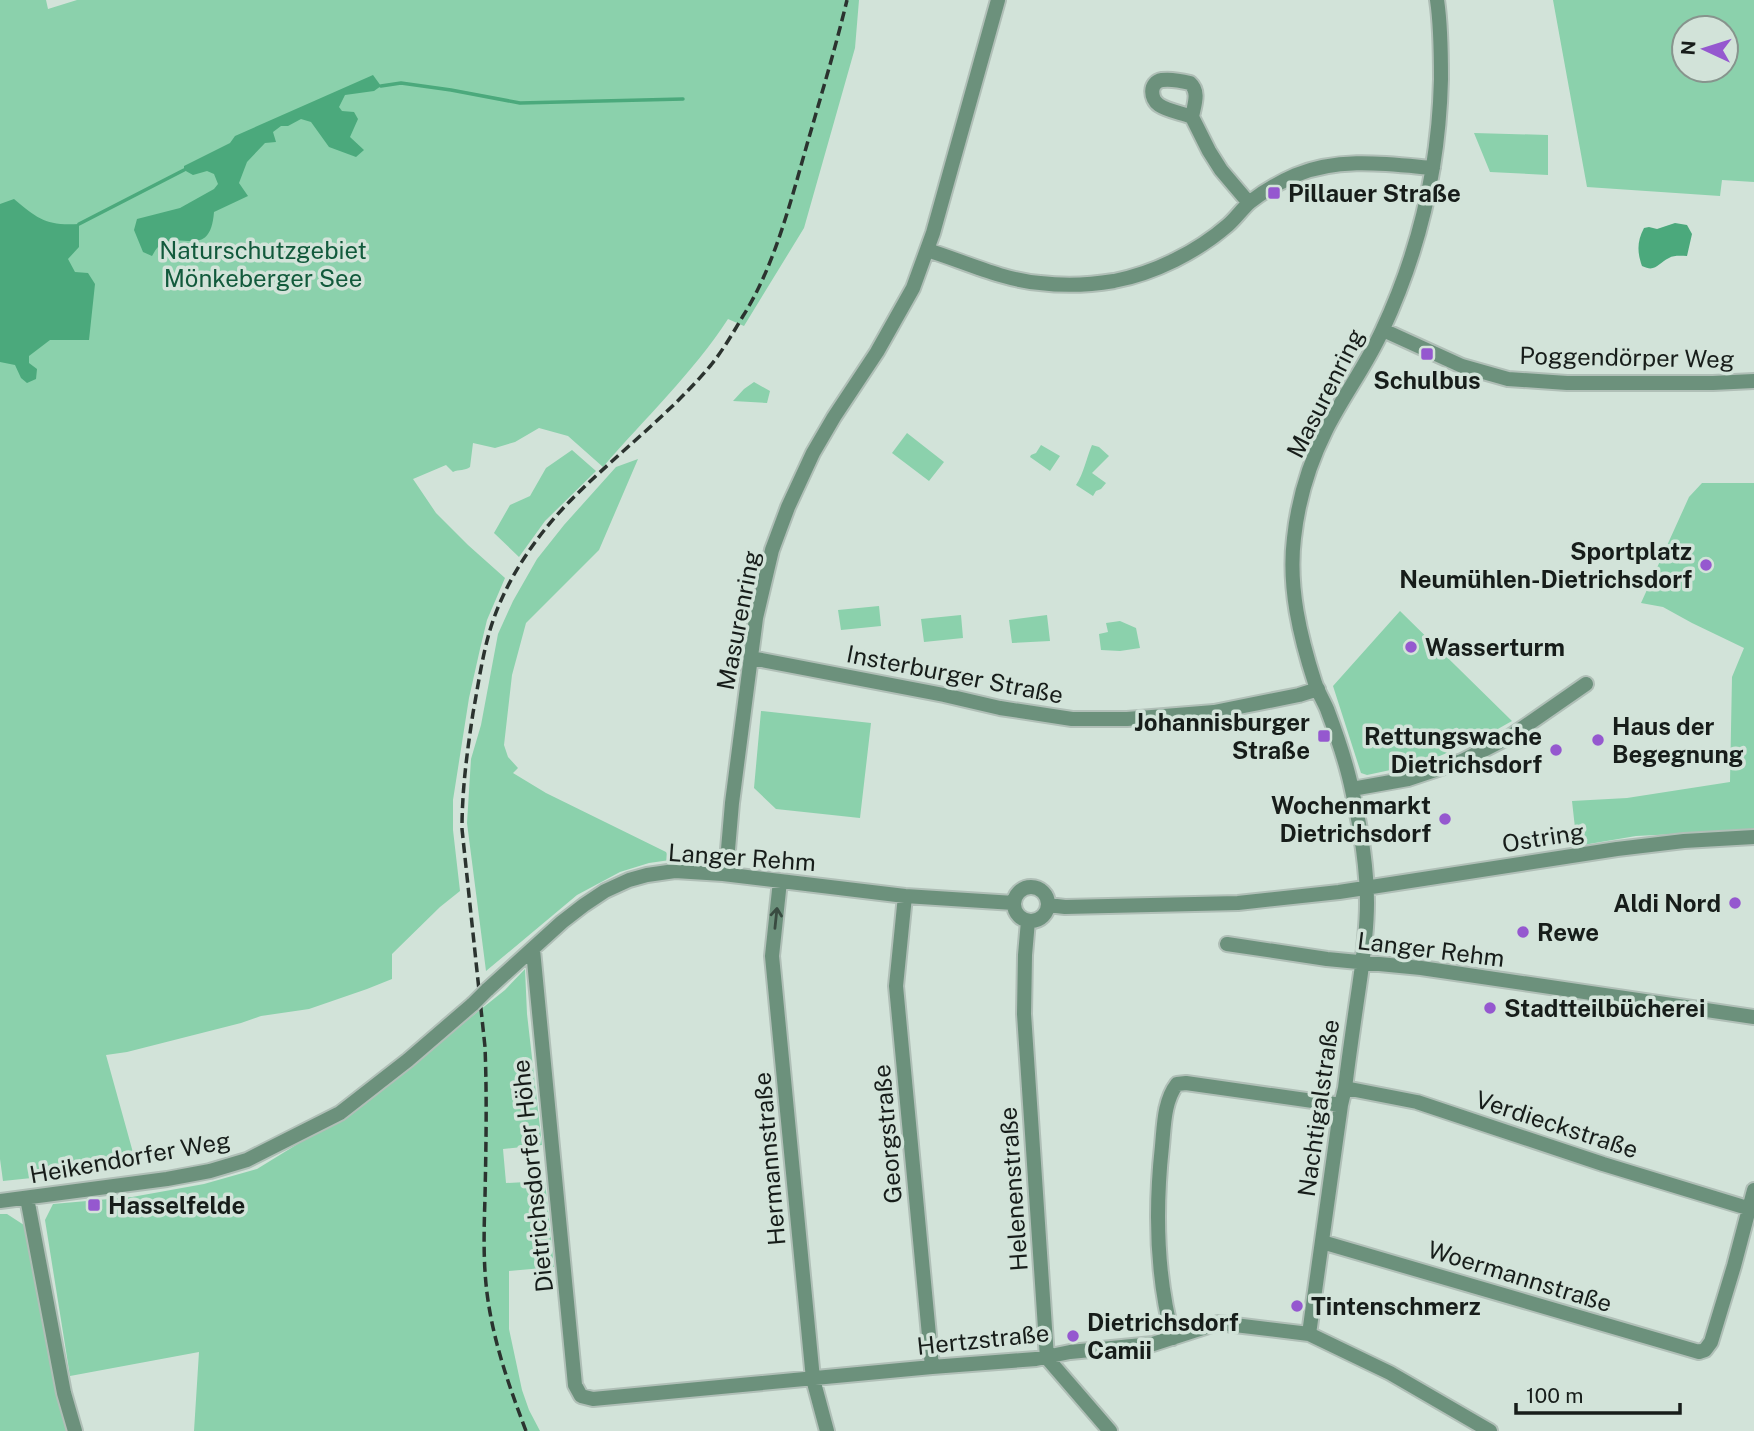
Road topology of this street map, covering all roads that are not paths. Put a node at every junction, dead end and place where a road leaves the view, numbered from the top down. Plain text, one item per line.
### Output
1 (998, 0) edge
2 (1437, 0) edge
3 (1192, 117) dead end
4 (1433, 168) junction
5 (1249, 203) junction
6 (927, 250) junction
7 (1383, 330) junction
8 (1754, 381) edge
9 (751, 658) junction
10 (1586, 684) dead end
11 (1318, 689) junction
12 (1352, 789) junction
13 (1754, 837) edge
14 (1729, 838) junction
15 (1754, 844) edge
16 (723, 874) junction
17 (780, 881) junction
18 (1366, 888) junction
19 (905, 896) junction
20 (1014, 903) junction
21 (1048, 905) junction
22 (1028, 921) junction
23 (1227, 944) dead end
24 (533, 950) junction
25 (1362, 961) junction
26 (1754, 1017) edge
27 (1345, 1088) junction
28 (1340, 1105) junction
29 (340, 1113) joint
30 (1754, 1190) edge
31 (27, 1198) junction
32 (0, 1201) edge
33 (1752, 1209) edge
34 (1322, 1242) junction
35 (1309, 1334) junction
36 (1172, 1338) junction
37 (1047, 1357) junction
38 (932, 1367) junction
39 (813, 1379) junction
40 (581, 1396) joint
41 (75, 1431) edge
42 (827, 1431) edge
43 (1110, 1431) edge
44 (1490, 1431) edge

1 - 6 street, Masurenring
2 - 4 street, Masurenring
3 - 5 street
4 - 5 street
4 - 7 street, Masurenring
5 - 6 street
6 - 9 street, Masurenring
7 - 8 street, Poggendörper Weg
7 - 11 street, Masurenring
9 - 11 street, Insterburger Straße
9 - 16 street, Masurenring
10 - 12 street
11 - 12 street, Masurenring
12 - 18 street, Masurenring
13 - 14 street, Ostring
14 - 15 street, Ostring
14 - 18 street, Ostring
16 - 17 street, Langer Rehm
16 - 24 street, Langer Rehm
17 - 19 street, Langer Rehm
39 -> 17 street, Hermannstraße
18 - 21 street, Langer Rehm
18 - 25 street, Nachtigalstraße
19 - 20 street, Langer Rehm
19 - 38 street, Georgstraße
20 - 21 street
20 - 22 street
21 - 22 street
22 - 37 street, Helenenstraße
23 - 25 street, Langer Rehm
24 - 29 street, Langer Rehm, bridge
24 - 40 street, Dietrichsdorfer Höhe
25 - 26 street, Langer Rehm
25 - 27 street, Nachtigalstraße
27 - 28 street, Nachtigalstraße
27 - 33 street, Verdieckstraße
28 - 34 street, Nachtigalstraße
28 - 36 street
29 - 31 street, Heikendorfer Weg
30 - 33 street
31 - 32 street, Heikendorfer Weg
31 - 41 street
33 - 34 street, Woermannstraße
34 - 35 street, Nachtigalstraße
35 - 36 street, Hertzstraße
35 - 44 street, Hertzstraße
36 - 37 street, Hertzstraße
37 - 38 street, Hertzstraße
37 - 43 street
38 - 39 street, Hertzstraße
39 - 40 street, Hertzstraße
39 - 42 street, Hermannstraße

